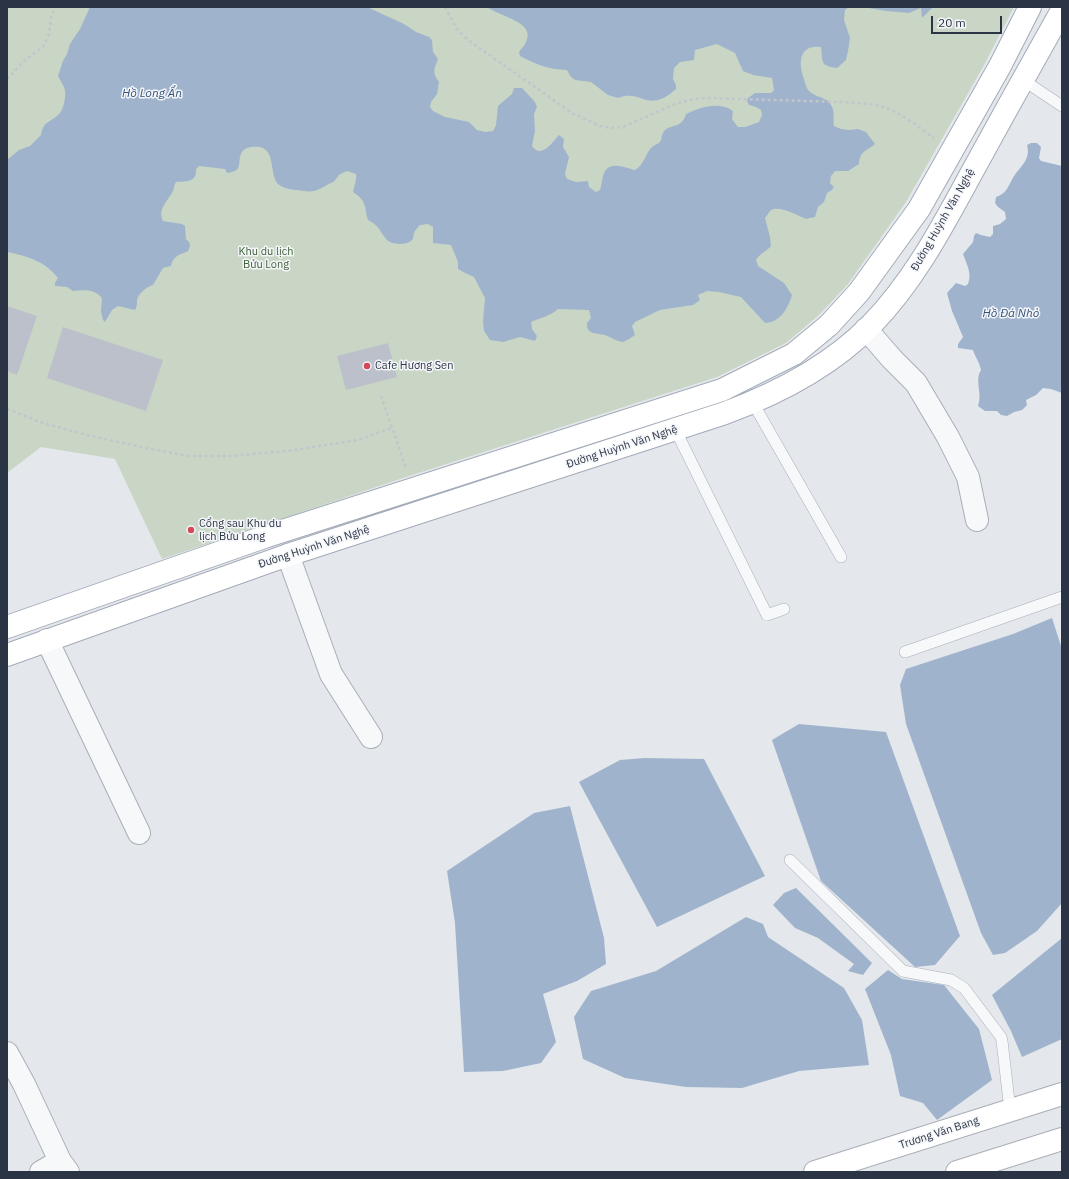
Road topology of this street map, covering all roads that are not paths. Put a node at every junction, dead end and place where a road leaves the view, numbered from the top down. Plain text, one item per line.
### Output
1 (1030, 7) edge
2 (1062, 10) edge
3 (1023, 80) junction
4 (1062, 106) edge
5 (866, 329) junction
6 (753, 403) junction
7 (675, 429) junction
8 (977, 520) dead end
9 (288, 555) junction
10 (841, 556) dead end
11 (1062, 598) edge
12 (784, 609) dead end
13 (9, 622) edge
14 (47, 640) junction
15 (905, 652) dead end
16 (7, 654) edge
17 (371, 736) dead end
18 (139, 833) dead end
19 (790, 860) dead end
20 (7, 1054) edge
21 (1062, 1094) edge
22 (1010, 1110) junction
23 (1062, 1140) edge
24 (64, 1166) edge
25 (41, 1172) edge
26 (815, 1172) edge
27 (957, 1172) edge

1 - 13 main road
2 - 3 main road, Đường Huỳnh Văn Nghệ
3 - 4 lane
3 - 5 main road, Đường Huỳnh Văn Nghệ
5 - 6 main road, Đường Huỳnh Văn Nghệ
5 - 8 street
6 - 7 main road, Đường Huỳnh Văn Nghệ
6 - 10 lane
7 - 9 main road, Đường Huỳnh Văn Nghệ
7 - 12 lane
9 - 14 main road, Đường Huỳnh Văn Nghệ
9 - 17 street
11 - 15 lane
14 - 16 main road, Đường Huỳnh Văn Nghệ
14 - 18 street
19 - 22 lane
20 - 24 street
21 - 22 main road, Trương Văn Bang
22 - 26 main road, Trương Văn Bang
23 - 27 main road
24 - 25 street

